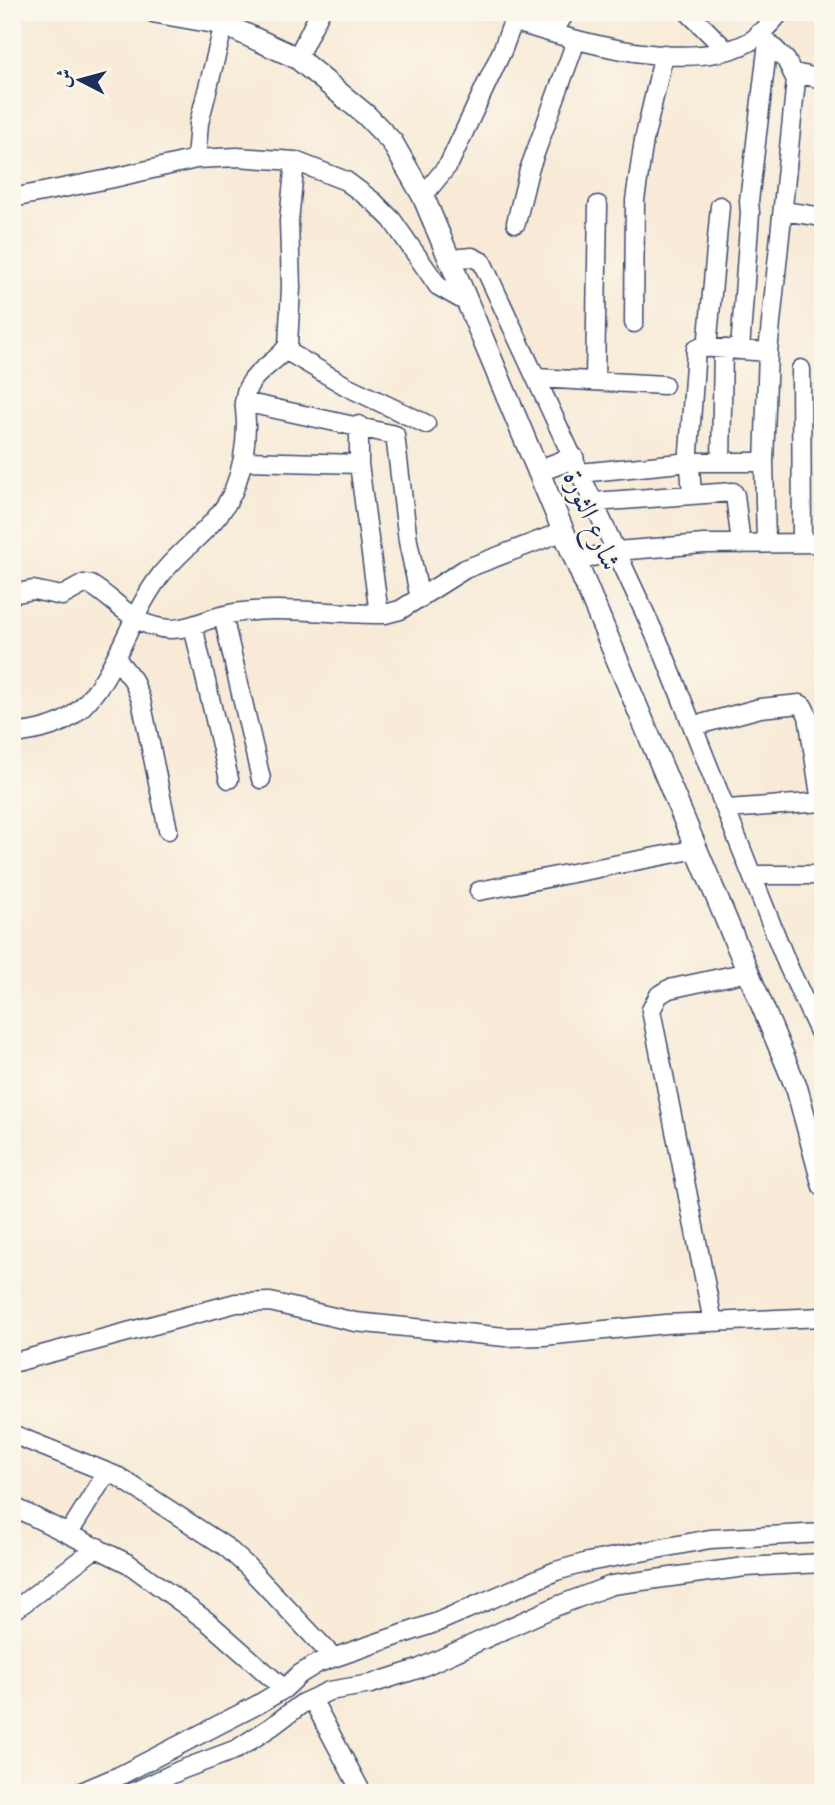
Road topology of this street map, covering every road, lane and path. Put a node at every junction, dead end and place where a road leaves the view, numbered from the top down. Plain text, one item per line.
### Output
1 (155, 12) edge
2 (320, 12) edge
3 (566, 12) edge
4 (688, 12) edge
5 (780, 13) edge
6 (508, 16) edge
7 (225, 18) edge
8 (551, 33) junction
9 (764, 38) junction
10 (576, 41) junction
11 (726, 50) junction
12 (664, 54) junction
13 (297, 58) junction
14 (794, 73) junction
15 (823, 79) edge
16 (196, 159) junction
17 (295, 161) junction
18 (424, 196) junction
19 (12, 198) edge
20 (598, 205) dead end
21 (720, 206) dead end
22 (783, 211) junction
23 (823, 217) edge
24 (516, 223) dead end
25 (450, 259) junction
26 (468, 303) junction
27 (634, 323) dead end
28 (723, 349) junction
29 (285, 350) junction
30 (768, 352) junction
31 (801, 369) dead end
32 (537, 379) junction
33 (595, 381) junction
34 (664, 385) dead end
35 (244, 402) junction
36 (426, 424) dead end
37 (359, 425) junction
38 (243, 461) junction
39 (690, 462) junction
40 (721, 462) junction
41 (764, 462) junction
42 (359, 464) junction
43 (577, 465) junction
44 (538, 471) junction
45 (692, 495) junction
46 (594, 502) junction
47 (564, 531) junction
48 (766, 543) junction
49 (802, 543) junction
50 (823, 543) edge
51 (741, 544) junction
52 (616, 551) junction
53 (576, 561) junction
54 (12, 594) edge
55 (420, 599) junction
56 (379, 614) junction
57 (223, 616) junction
58 (134, 620) junction
59 (193, 626) junction
60 (116, 658) junction
61 (694, 726) junction
62 (12, 734) edge
63 (229, 779) dead end
64 (261, 779) dead end
65 (822, 802) edge
66 (727, 809) junction
67 (168, 830) dead end
68 (697, 849) junction
69 (753, 875) junction
70 (823, 875) edge
71 (478, 891) dead end
72 (748, 972) junction
73 (823, 1040) edge
74 (823, 1185) edge
75 (823, 1317) edge
76 (713, 1322) junction
77 (12, 1363) edge
78 (12, 1434) edge
79 (107, 1472) junction
80 (12, 1506) edge
81 (69, 1533) junction
82 (823, 1533) edge
83 (97, 1547) junction
84 (823, 1563) edge
85 (12, 1612) edge
86 (334, 1657) junction
87 (284, 1689) junction
88 (312, 1699) junction
89 (79, 1793) edge
90 (132, 1793) edge
91 (362, 1793) edge

1 - 7 main road, شارع الثورة
2 - 13 street
3 - 8 street
4 - 11 street
5 - 9 street
6 - 8 street
6 - 18 street
7 - 13 main road, شارع الثورة
7 - 16 street
8 - 10 street
9 - 11 street
9 - 14 street
9 - 28 street
10 - 12 street
10 - 24 street
11 - 12 street
12 - 27 street
13 - 18 main road, شارع الثورة
14 - 15 street
14 - 22 street
16 - 17 street
16 - 19 street
17 - 26 street
17 - 29 street
18 - 25 main road, شارع الثورة
20 - 33 street
21 - 28 street
22 - 23 street
22 - 30 street
25 - 26 main road, شارع الثورة
25 - 32 street
26 - 44 main road, شارع الثورة
28 - 30 street
28 - 39 street
28 - 40 street
29 - 35 street
29 - 36 street
30 - 41 street
31 - 49 street
32 - 33 street
32 - 43 street
33 - 34 street
35 - 37 street
35 - 38 street
37 - 42 street
37 - 55 street
38 - 42 street
38 - 58 street
39 - 40 street
39 - 43 street
39 - 45 street
40 - 41 street
41 - 48 street
42 - 56 street
43 - 44 main road
43 - 46 street
44 - 47 main road, شارع الثورة
45 - 46 street
45 - 51 street
46 - 52 street
47 - 53 main road, شارع الثورة
47 - 55 street
48 - 49 street
48 - 51 street
49 - 50 street
51 - 52 street
52 - 53 street
52 - 61 street
53 - 68 main road, شارع الثورة
54 - 58 street
55 - 56 street
56 - 57 street
57 - 59 street
57 - 64 street
58 - 59 street
58 - 60 street
59 - 63 street
60 - 62 street
60 - 67 street
61 - 65 street
61 - 66 street
65 - 66 street
66 - 69 street
68 - 71 street
68 - 72 main road, شارع الثورة
69 - 70 street
69 - 73 street
72 - 74 main road, شارع الثورة
72 - 76 street
75 - 76 street
76 - 77 street
78 - 79 street
79 - 81 street
79 - 86 street
80 - 81 street
81 - 83 street
82 - 86 street
83 - 85 street
83 - 87 street
84 - 88 street
86 - 87 street
87 - 89 street
88 - 90 street
88 - 91 street

